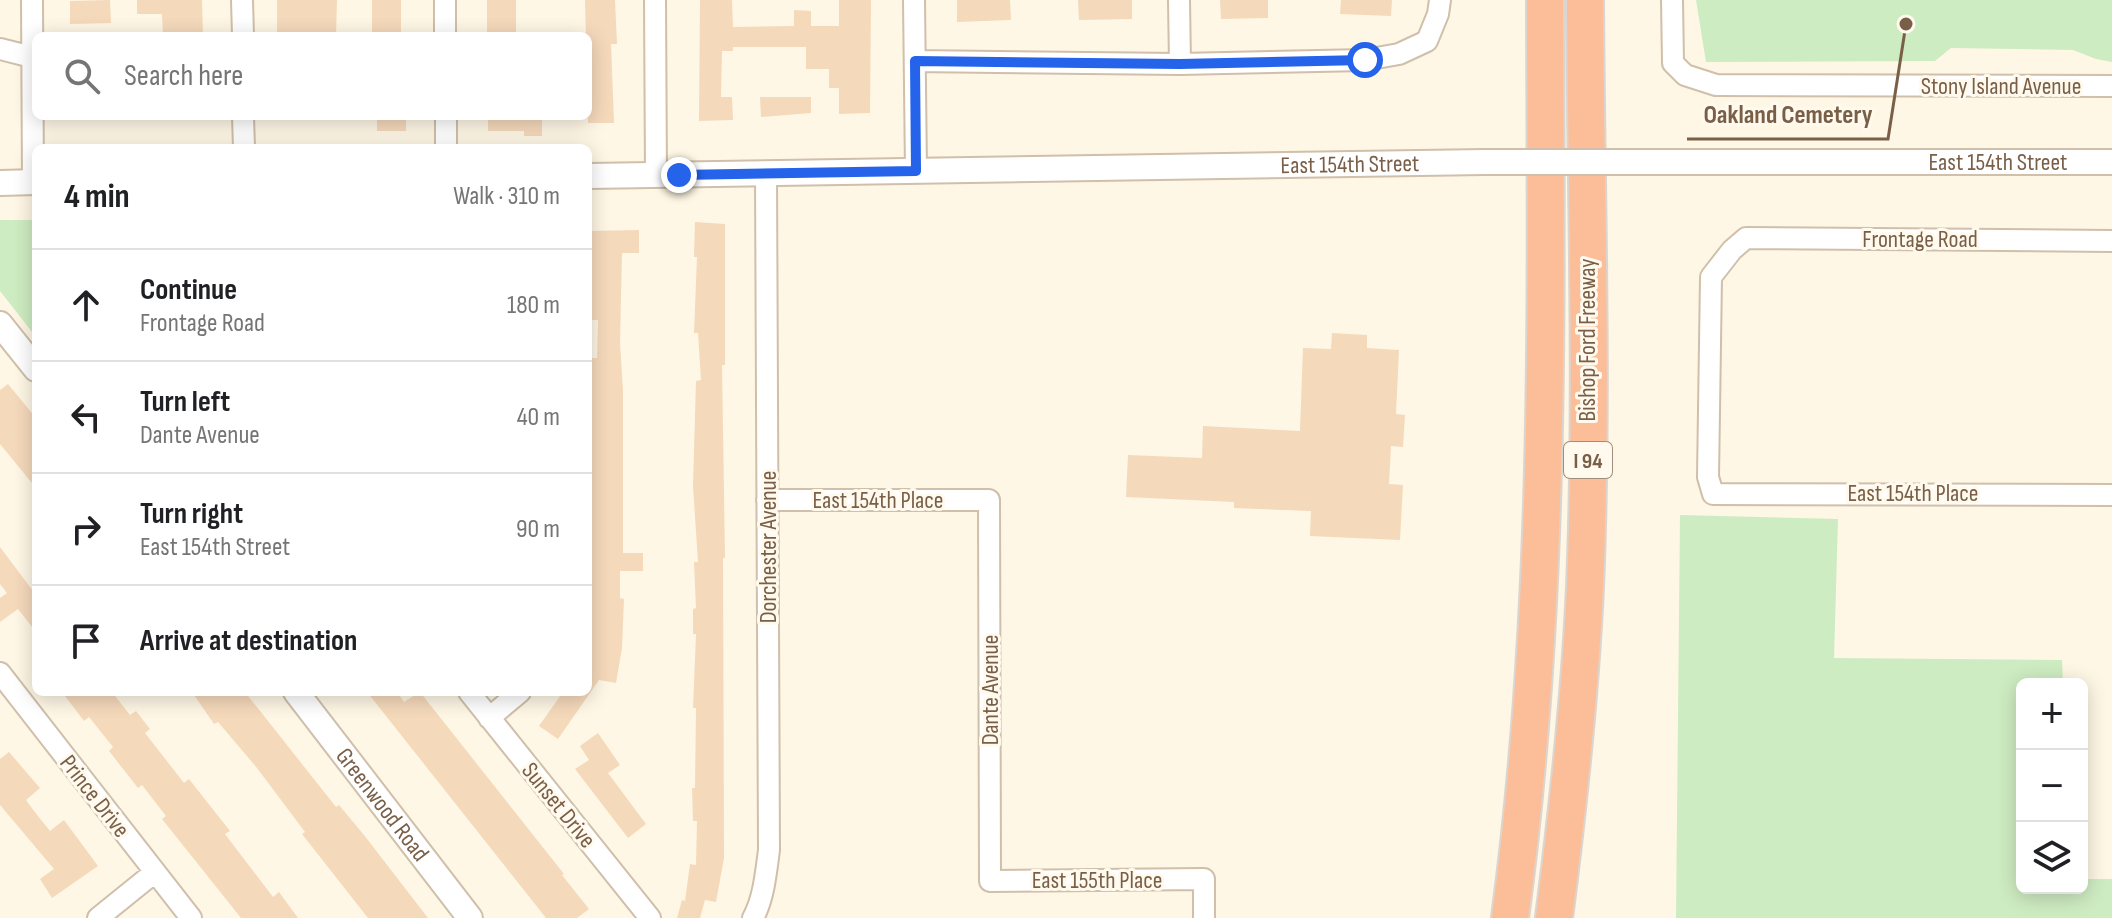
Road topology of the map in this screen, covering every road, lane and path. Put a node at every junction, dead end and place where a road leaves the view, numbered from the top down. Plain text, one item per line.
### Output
1 (32, 0) edge
2 (242, 0) edge
3 (445, 0) edge
4 (655, 0) edge
5 (914, 0) edge
6 (1179, 0) edge
7 (1440, 0) edge
8 (1545, 0) edge
9 (1585, 0) edge
10 (1672, 0) edge
11 (243, 32) edge
12 (445, 32) edge
13 (0, 49) edge
14 (32, 57) joint
15 (915, 61) junction
16 (1180, 64) junction
17 (2112, 86) edge
18 (33, 120) edge
19 (243, 120) edge
20 (446, 120) edge
21 (33, 144) edge
22 (244, 144) edge
23 (446, 144) edge
24 (2112, 162) edge
25 (916, 171) junction
26 (766, 173) junction
27 (592, 176) edge
28 (656, 176) junction
29 (32, 182) edge
30 (0, 183) edge
31 (2112, 241) edge
32 (0, 324) edge
33 (32, 364) edge
34 (1713, 494) joint
35 (2112, 495) edge
36 (767, 500) junction
37 (989, 500) joint
38 (0, 673) edge
39 (299, 696) edge
40 (472, 696) edge
41 (515, 696) edge
42 (489, 718) junction
43 (155, 872) junction
44 (990, 881) joint
45 (98, 918) edge
46 (191, 918) edge
47 (470, 918) edge
48 (650, 918) edge
49 (753, 918) edge
50 (1204, 918) edge
51 (1510, 918) edge
52 (1554, 918) edge

1 - 14 street
2 - 11 street
3 - 12 street
4 - 28 street
5 - 15 street
6 - 16 street
7 - 16 street
8 - 51 highway, Bishop Ford Freeway / I 94
9 - 52 highway, Bishop Ford Freeway / I 94
10 - 17 street, Stony Island Avenue
13 - 14 street
15 - 16 street
15 - 25 street
18 - 21 street
19 - 22 street
20 - 23 street
24 - 25 street, East 154th Street, bridge
25 - 26 street, East 154th Street
26 - 28 street, East 154th Street
26 - 36 street, Dorchester Avenue
27 - 28 street, East 154th Street
29 - 30 street
31 - 34 street, Frontage Road
32 - 33 street
34 - 35 street, East 154th Place
36 - 37 street, East 154th Place
36 - 49 street, Dorchester Avenue
37 - 44 street, Dante Avenue
38 - 43 street, Prince Drive
39 - 47 street, Greenwood Road
40 - 42 street, Sunset Drive
41 - 42 street
42 - 48 street, Sunset Drive
43 - 45 street
43 - 46 street, Prince Drive
44 - 50 street, East 155th Place

